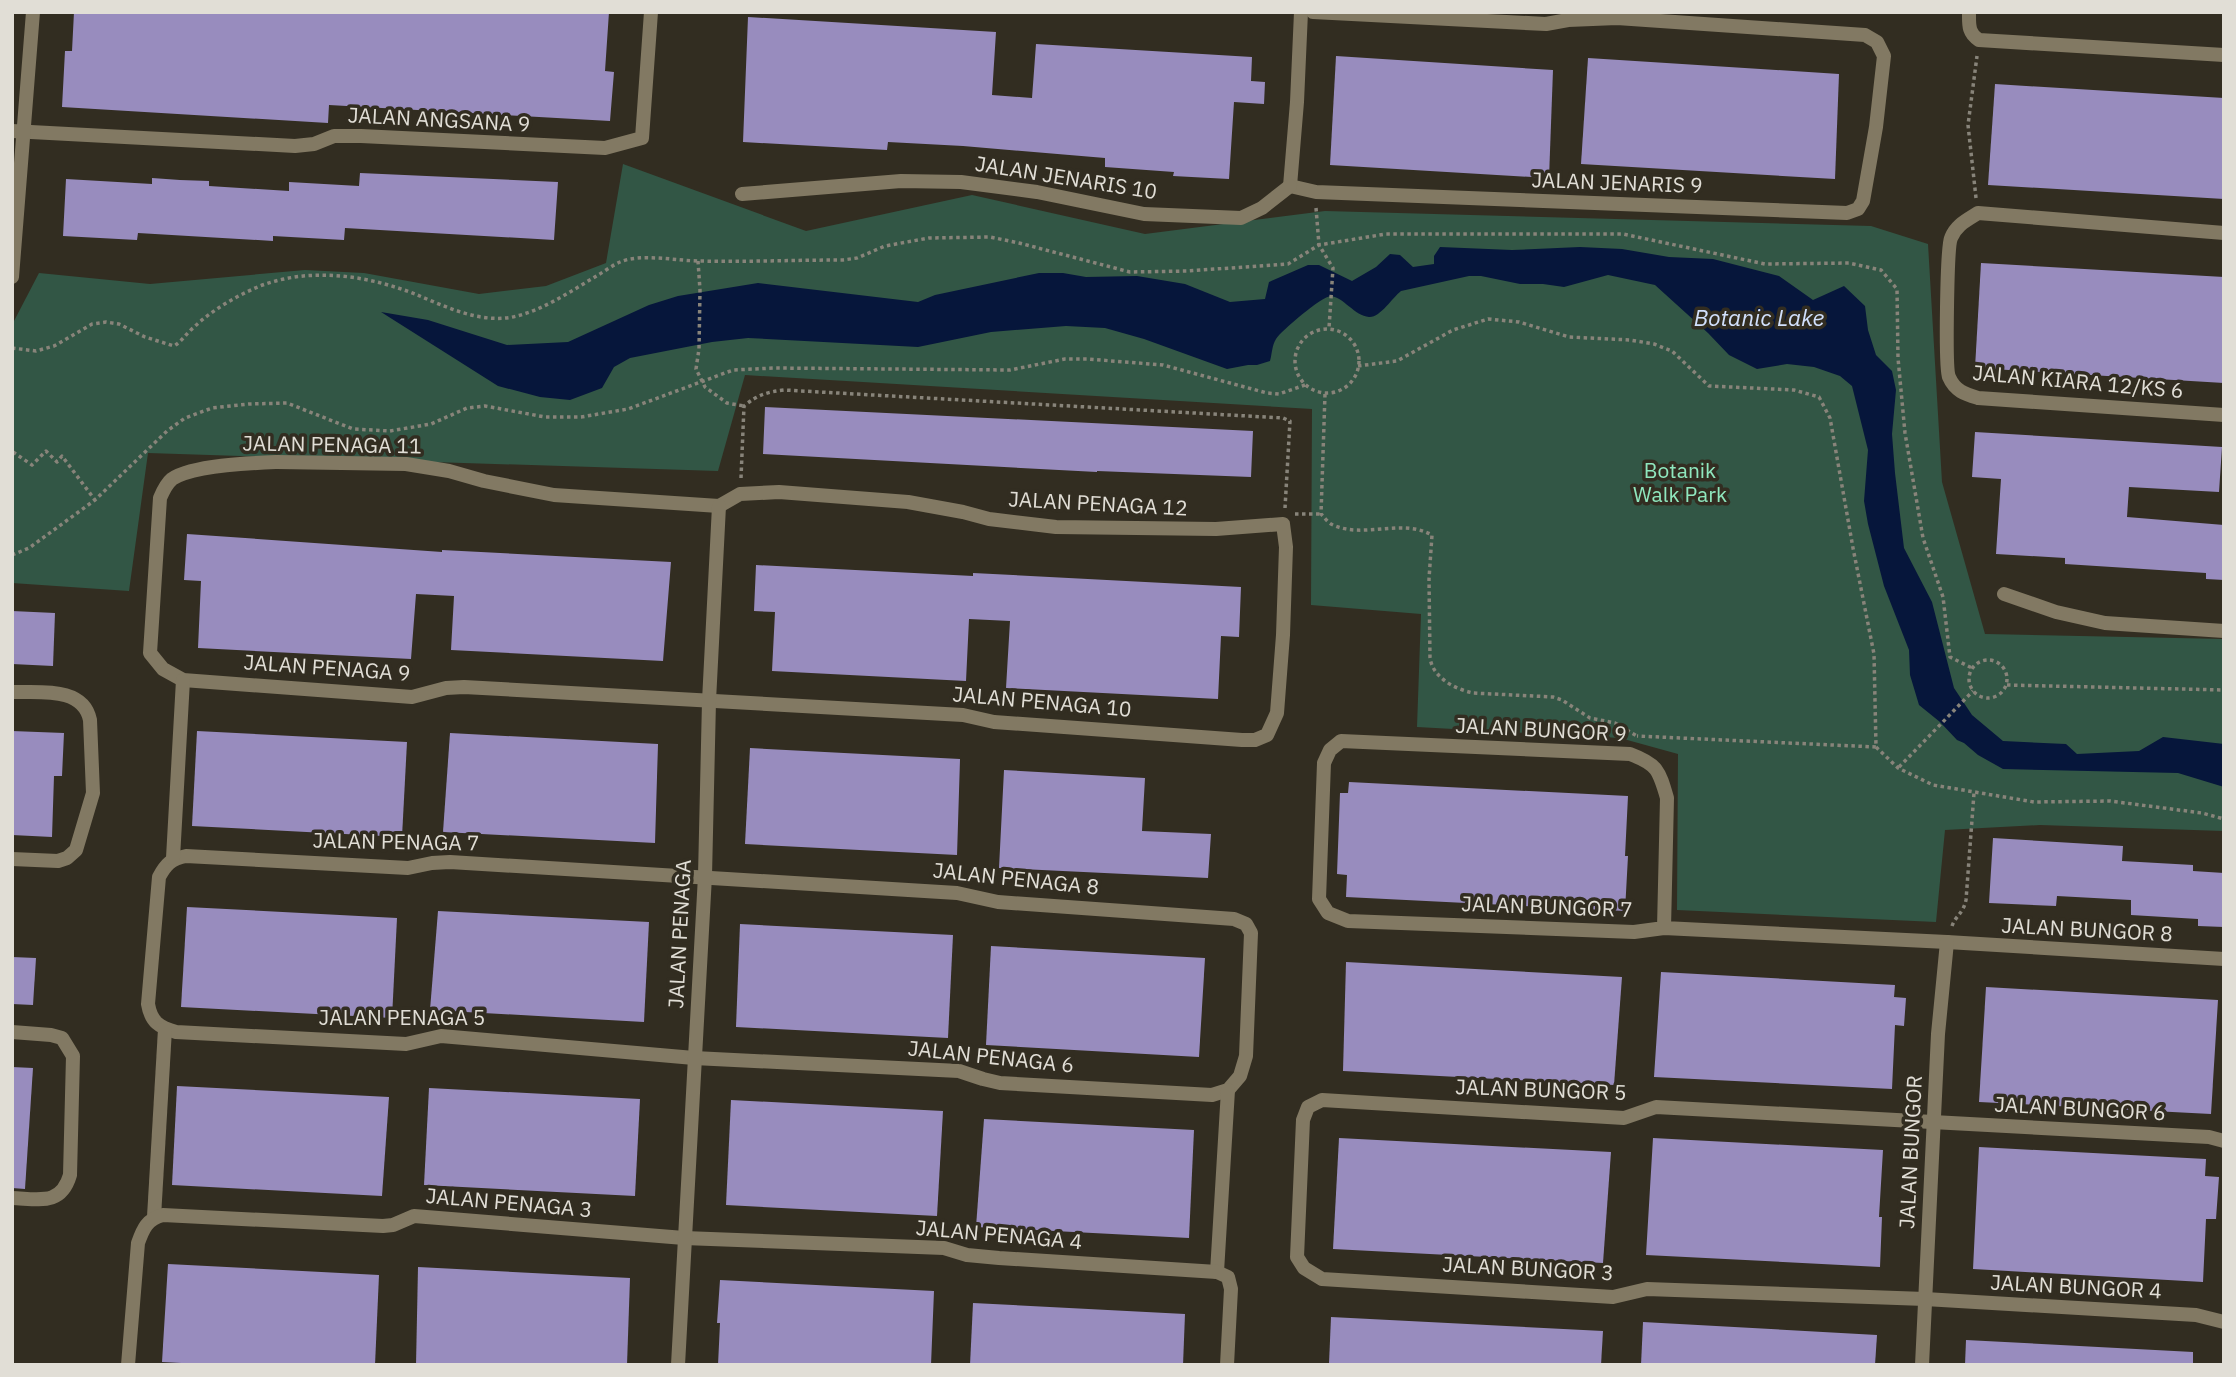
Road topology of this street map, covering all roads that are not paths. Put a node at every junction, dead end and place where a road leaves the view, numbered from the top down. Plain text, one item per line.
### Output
1 (33, 12) edge
2 (651, 12) edge
3 (1301, 12) edge
4 (1313, 12) edge
5 (1969, 12) edge
6 (2224, 55) edge
7 (19, 132) edge
8 (1290, 186) junction
9 (743, 194) dead end
10 (2224, 233) edge
11 (12, 277) edge
12 (2224, 415) edge
13 (719, 506) junction
14 (2004, 594) dead end
15 (2224, 631) edge
16 (1283, 635) joint
17 (183, 680) junction
18 (12, 692) edge
19 (709, 701) junction
20 (1341, 741) joint
21 (173, 858) junction
22 (12, 859) edge
23 (705, 876) junction
24 (1664, 928) junction
25 (1947, 942) junction
26 (2224, 959) edge
27 (165, 1029) junction
28 (12, 1032) edge
29 (694, 1058) junction
30 (1228, 1090) junction
31 (1934, 1121) junction
32 (2224, 1141) edge
33 (1300, 1182) joint
34 (12, 1198) edge
35 (154, 1217) junction
36 (684, 1238) junction
37 (1217, 1272) junction
38 (1925, 1300) junction
39 (2224, 1322) edge
40 (1227, 1361) edge
41 (128, 1365) edge
42 (678, 1365) edge
43 (1922, 1365) edge

1 - 7 street
2 - 7 street, JALAN ANGSANA 9
3 - 8 street
4 - 8 street, JALAN JENARIS 9
5 - 6 street
7 - 11 street
8 - 9 street, JALAN JENARIS 10
10 - 12 street, JALAN KIARA 12/KS 6
13 - 16 street, JALAN PENAGA 12
13 - 17 street, JALAN PENAGA 11
13 - 19 street, JALAN PENAGA
14 - 15 street
16 - 19 street, JALAN PENAGA 10
17 - 19 street, JALAN PENAGA 9
17 - 21 street
18 - 22 street
19 - 23 street, JALAN PENAGA
20 - 24 street, JALAN BUNGOR 9
20 - 24 street, JALAN BUNGOR 7
21 - 23 street, JALAN PENAGA 7
21 - 27 street
23 - 29 street, JALAN PENAGA
23 - 30 street, JALAN PENAGA 8
24 - 25 street, JALAN BUNGOR 7
25 - 26 street, JALAN BUNGOR 8
25 - 31 street, JALAN BUNGOR
27 - 29 street, JALAN PENAGA 5
27 - 35 street
28 - 34 street
29 - 30 street, JALAN PENAGA 6
29 - 36 street, JALAN PENAGA
30 - 37 street
31 - 32 street, JALAN BUNGOR 6
31 - 33 street, JALAN BUNGOR 5
31 - 38 street, JALAN BUNGOR
33 - 38 street, JALAN BUNGOR 3
35 - 36 street, JALAN PENAGA 3
35 - 41 street
36 - 37 street, JALAN PENAGA 4
36 - 42 street, JALAN PENAGA
37 - 40 street
38 - 39 street, JALAN BUNGOR 4
38 - 43 street, JALAN BUNGOR

